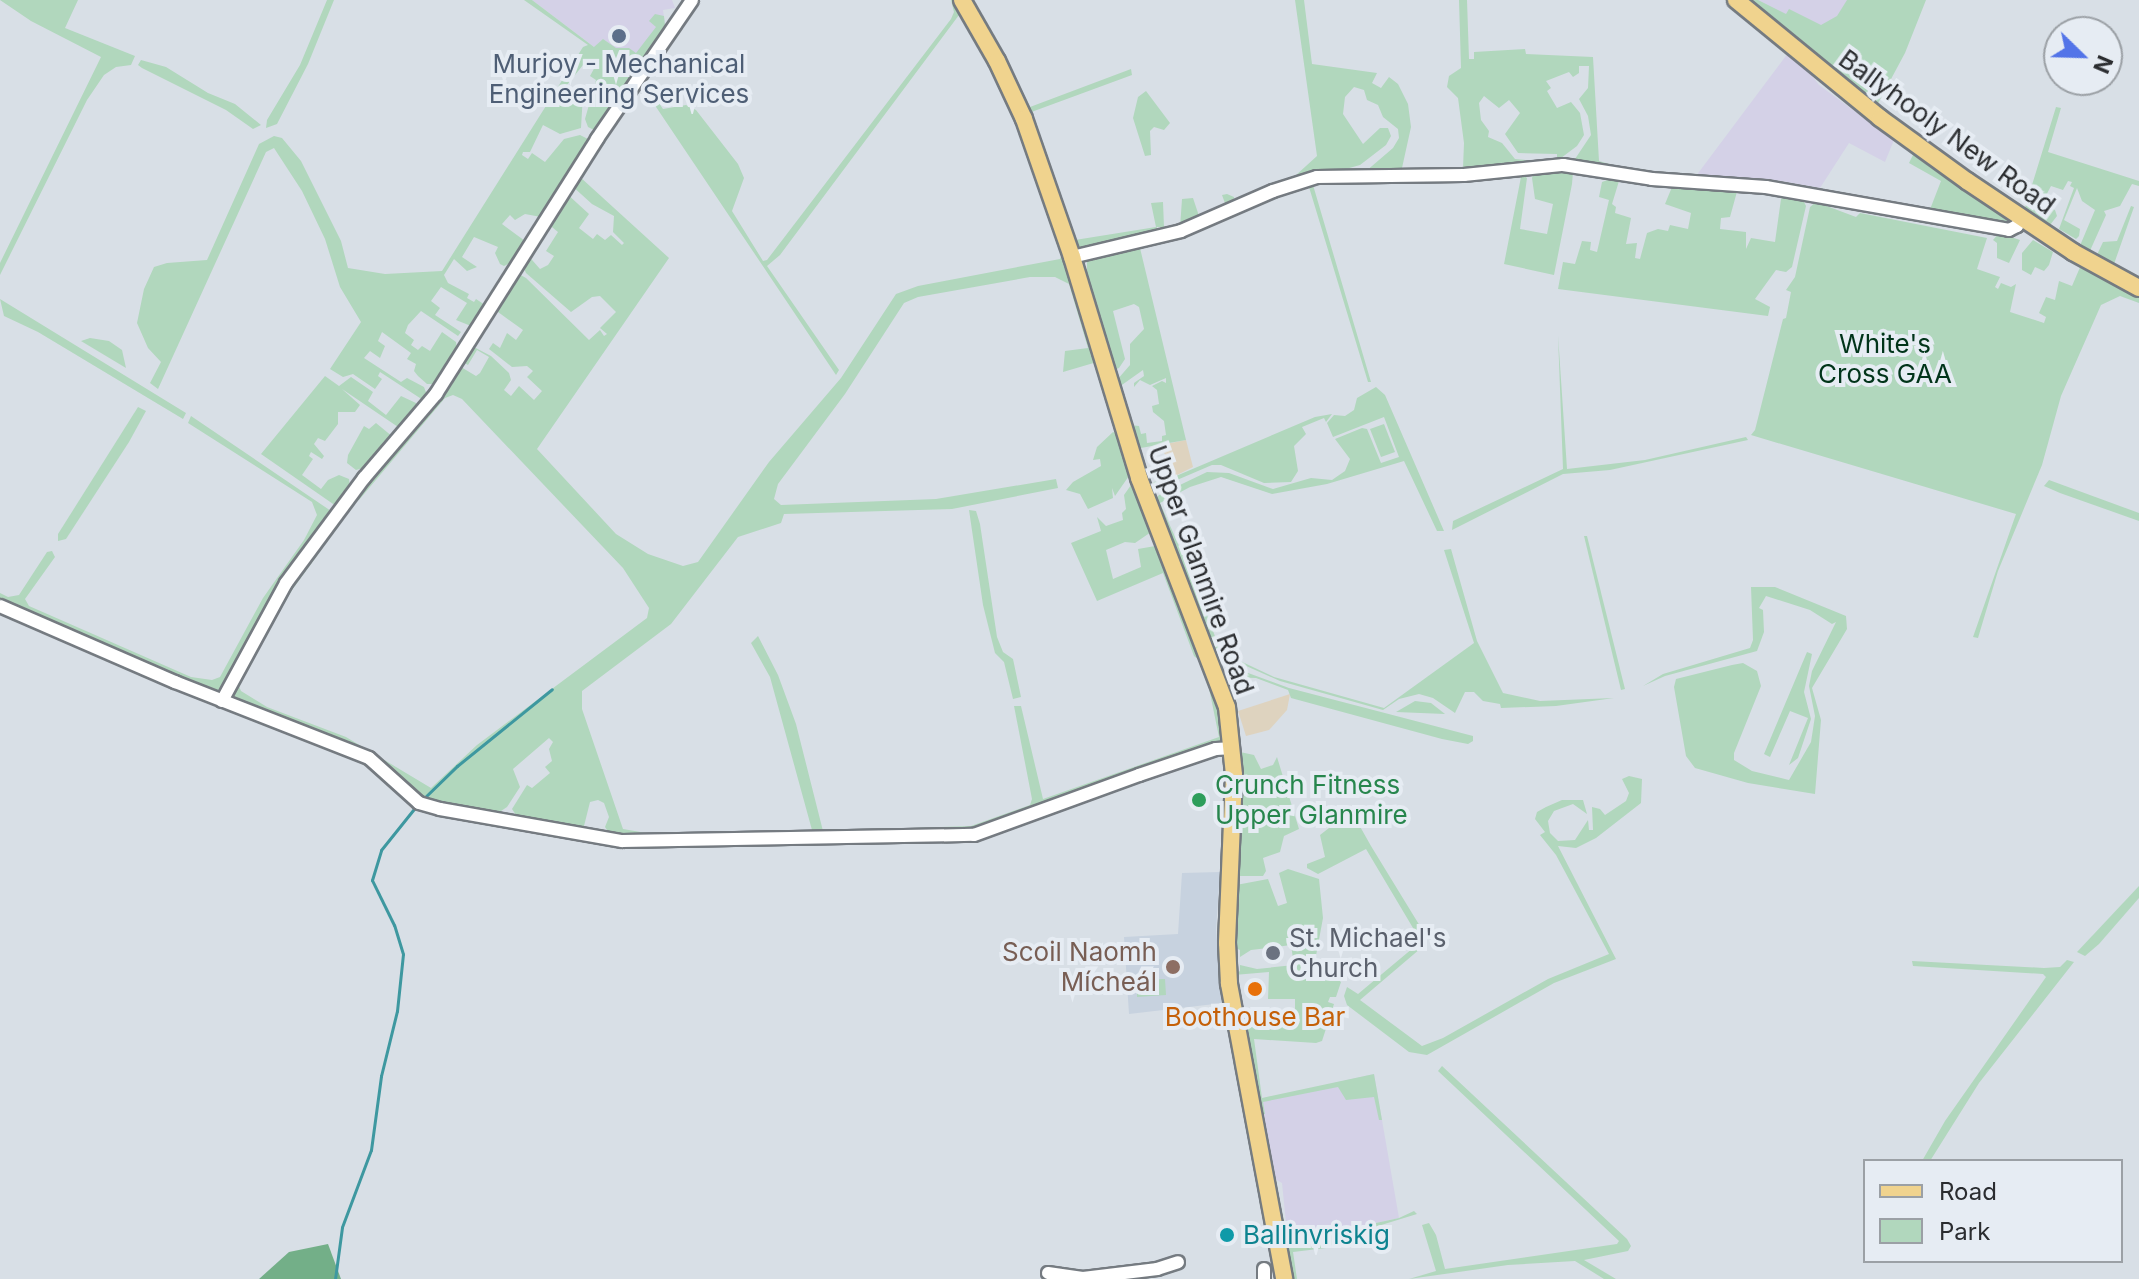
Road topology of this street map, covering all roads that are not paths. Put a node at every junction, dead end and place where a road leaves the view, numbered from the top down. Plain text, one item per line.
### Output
1 (692, 0) edge
2 (962, 0) edge
3 (1736, 0) edge
4 (2021, 218) junction
5 (1072, 257) junction
6 (2139, 288) edge
7 (0, 606) edge
8 (222, 701) junction
9 (1233, 748) junction
10 (1178, 1262) dead end
11 (1048, 1273) dead end
12 (1168, 1273) edge
13 (1083, 1278) edge
14 (1284, 1279) edge

1 - 8 street
2 - 5 main road, Upper Glanmire Road
3 - 4 main road, Ballyhooly New Road
4 - 5 street
4 - 6 main road, Ballyhooly New Road
5 - 9 main road, Upper Glanmire Road
7 - 8 street
8 - 9 street
9 - 14 main road, Upper Glanmire Road
10 - 12 street
11 - 13 street
12 - 13 street

